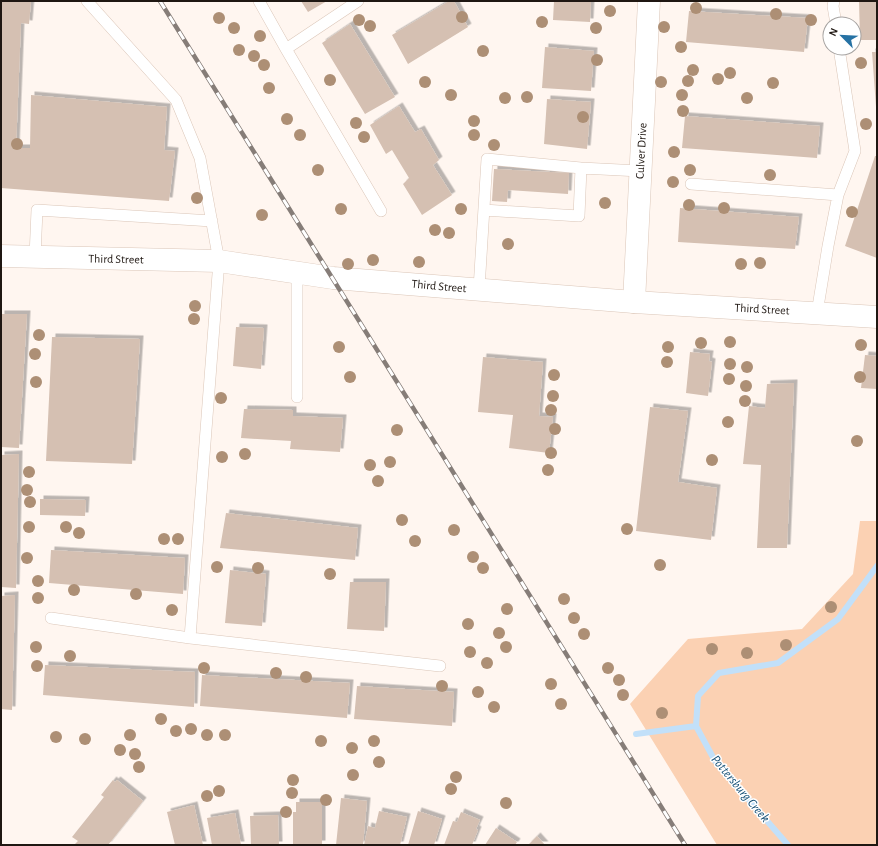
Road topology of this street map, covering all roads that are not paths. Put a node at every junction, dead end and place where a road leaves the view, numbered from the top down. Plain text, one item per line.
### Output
1 (88, 1) edge
2 (259, 1) edge
3 (358, 1) edge
4 (649, 1) edge
5 (834, 1) edge
6 (835, 16) edge
7 (286, 49) junction
8 (840, 56) edge
9 (581, 168) junction
10 (640, 171) junction
11 (691, 184) dead end
12 (838, 195) junction
13 (484, 210) junction
14 (381, 211) dead end
15 (212, 221) junction
16 (1, 256) edge
17 (35, 257) junction
18 (219, 261) junction
19 (297, 272) junction
20 (479, 289) junction
21 (634, 302) junction
22 (817, 313) junction
23 (877, 317) edge
24 (297, 397) dead end
25 (51, 618) dead end
26 (190, 638) junction
27 (440, 666) dead end

1 - 15 lane
2 - 7 lane
3 - 7 lane
4 - 10 street, Culver Drive
5 - 6 lane
7 - 14 lane
8 - 12 lane
9 - 10 lane
9 - 13 lane
9 - 13 lane
10 - 21 street, Culver Drive
11 - 12 lane
12 - 22 lane
13 - 20 lane
15 - 17 lane
15 - 18 lane
16 - 17 street, Third Street
17 - 18 street, Third Street
18 - 19 street, Third Street
18 - 26 lane
19 - 20 street, Third Street
19 - 24 lane
20 - 21 street, Third Street
21 - 22 street, Third Street
22 - 23 street, Third Street
25 - 26 lane
26 - 27 lane

